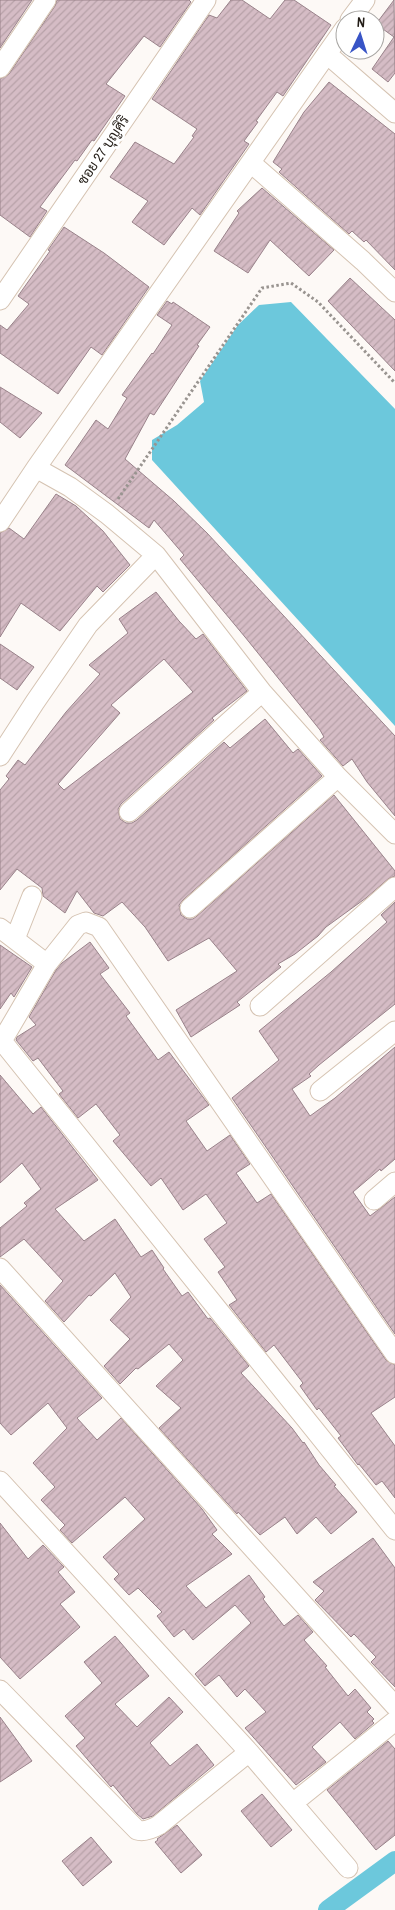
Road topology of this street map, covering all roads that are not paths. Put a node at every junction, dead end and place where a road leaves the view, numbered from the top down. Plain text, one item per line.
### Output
1 (46, 0) edge
2 (206, 0) edge
3 (335, 42) edge
4 (326, 54) junction
5 (0, 68) edge
6 (395, 113) edge
7 (251, 163) junction
8 (395, 292) edge
9 (1, 297) edge
10 (36, 468) junction
11 (0, 522) edge
12 (156, 555) junction
13 (262, 692) junction
14 (0, 756) edge
15 (338, 777) junction
16 (129, 812) dead end
17 (395, 834) edge
18 (395, 888) edge
19 (32, 896) dead end
20 (190, 908) dead end
21 (7, 933) edge
22 (48, 964) junction
23 (260, 1006) dead end
24 (395, 1031) edge
25 (320, 1091) dead end
26 (395, 1182) edge
27 (374, 1200) dead end
28 (0, 1268) edge
29 (395, 1354) edge
30 (0, 1481) edge
31 (395, 1530) edge
32 (0, 1690) edge
33 (395, 1706) edge
34 (395, 1721) edge
35 (249, 1752) junction
36 (293, 1803) junction
37 (348, 1868) dead end

1 - 5 street
2 - 9 street, ซอย 27 บุญศิริ
3 - 4 street
4 - 6 street
4 - 7 street
7 - 8 street
7 - 10 street
10 - 11 street
10 - 12 street
12 - 13 street
12 - 14 street
13 - 15 street
13 - 16 street
15 - 17 street
15 - 20 street
18 - 23 street
19 - 21 street
21 - 22 street
22 - 29 street
22 - 31 street
24 - 25 street
26 - 27 street
28 - 33 street
30 - 35 street
32 - 35 street
34 - 36 street
35 - 36 street
36 - 37 street

